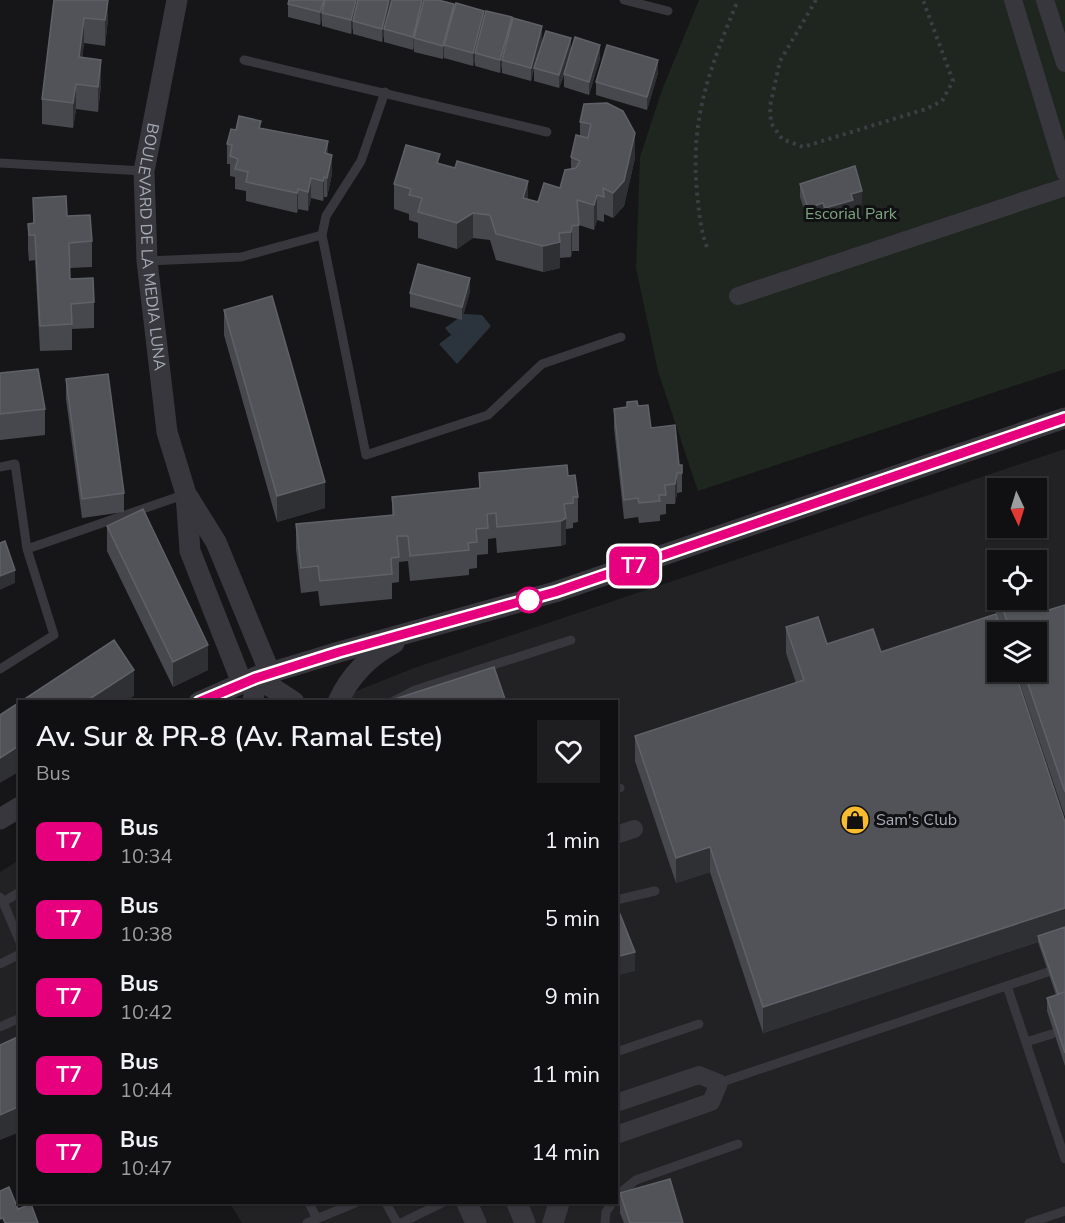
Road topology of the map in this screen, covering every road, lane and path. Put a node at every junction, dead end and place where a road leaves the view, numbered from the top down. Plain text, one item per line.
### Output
1 (177, 0) edge
2 (624, 0) edge
3 (738, 0) edge
4 (816, 0) edge
5 (924, 0) edge
6 (1013, 0) edge
7 (1045, 0) edge
8 (668, 11) dead end
9 (244, 60) dead end
10 (1065, 63) edge
11 (385, 92) junction
12 (547, 132) dead end
13 (0, 163) edge
14 (144, 171) junction
15 (1065, 172) edge
16 (1065, 187) edge
17 (322, 235) junction
18 (707, 247) dead end
19 (147, 261) junction
20 (738, 296) dead end
21 (621, 337) dead end
22 (1065, 418) edge
23 (0, 467) edge
24 (186, 494) junction
25 (27, 549) junction
26 (414, 631) junction
27 (571, 640) dead end
28 (0, 669) edge
29 (256, 678) junction
30 (204, 700) edge
31 (253, 700) edge
32 (291, 700) edge
33 (339, 700) edge
34 (396, 700) edge
35 (18, 808) edge
36 (0, 819) edge
37 (655, 891) dead end
38 (18, 893) edge
39 (1, 900) edge
40 (618, 900) edge
41 (18, 938) edge
42 (18, 955) edge
43 (0, 964) edge
44 (1048, 972) edge
45 (1007, 986) junction
46 (18, 1019) edge
47 (699, 1024) dead end
48 (0, 1027) edge
49 (1052, 1034) dead end
50 (1026, 1042) junction
51 (618, 1051) edge
52 (719, 1083) junction
53 (618, 1102) edge
54 (618, 1134) edge
55 (738, 1144) dead end
56 (1063, 1148) edge
57 (1065, 1159) edge
58 (618, 1194) edge
59 (310, 1204) edge
60 (353, 1204) edge
61 (387, 1204) edge
62 (440, 1204) edge
63 (467, 1204) edge
64 (517, 1204) edge
65 (559, 1204) edge
66 (611, 1204) edge
67 (1065, 1211) edge
68 (317, 1219) junction
69 (307, 1223) edge
70 (399, 1223) edge
71 (476, 1223) edge
72 (525, 1223) edge
73 (553, 1223) edge
74 (605, 1223) edge
75 (1029, 1223) edge

1 - 14 street, BOULEVARD DE LA MEDIA LUNA
2 - 8 lane
3 - 18 path
4 - 5 path
6 - 15 street
7 - 10 street
9 - 11 lane
11 - 12 lane
11 - 17 lane
13 - 14 lane
14 - 19 street, BOULEVARD DE LA MEDIA LUNA
16 - 20 street
17 - 19 lane
17 - 21 lane
19 - 24 street, BOULEVARD DE LA MEDIA LUNA
22 - 26 street
23 - 25 lane
24 - 25 lane
24 - 29 street, BOULEVARD DE LA MEDIA LUNA
24 - 29 street, BOULEVARD DE LA MEDIA LUNA
25 - 28 lane
26 - 29 street
26 - 33 street
27 - 34 lane
29 - 30 street
29 - 31 street
29 - 32 street
35 - 36 street
37 - 40 lane
38 - 39 lane
39 - 41 lane
42 - 43 lane
44 - 45 lane
45 - 50 lane
45 - 52 lane
46 - 48 lane
47 - 51 lane
49 - 50 lane
50 - 56 lane
52 - 53 street
52 - 54 street
55 - 58 lane
56 - 57 lane
59 - 68 lane
60 - 68 lane
61 - 70 lane
62 - 70 lane
63 - 71 street
64 - 72 street
65 - 73 street
66 - 74 lane
67 - 75 lane
68 - 69 lane

